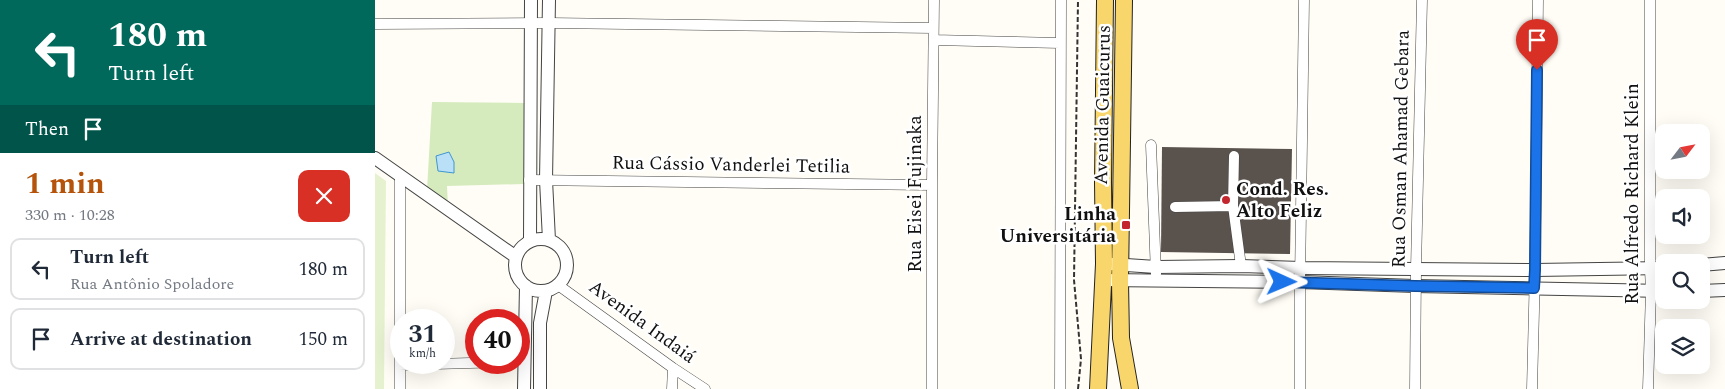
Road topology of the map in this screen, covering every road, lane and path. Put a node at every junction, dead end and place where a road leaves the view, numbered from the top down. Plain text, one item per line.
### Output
1 (531, 0) edge
2 (549, 0) edge
3 (934, 0) edge
4 (1061, 0) edge
5 (1078, 0) edge
6 (1105, 0) edge
7 (1124, 0) edge
8 (1304, 0) edge
9 (1422, 0) edge
10 (1538, 0) edge
11 (1650, 0) edge
12 (549, 23) junction
13 (375, 24) edge
14 (531, 24) junction
15 (933, 28) junction
16 (934, 40) junction
17 (1061, 43) junction
18 (1151, 145) dead end
19 (1234, 156) dead end
20 (375, 158) edge
21 (400, 176) junction
22 (529, 180) junction
23 (546, 180) junction
24 (932, 185) junction
25 (1233, 206) junction
26 (1175, 207) dead end
27 (549, 240) junction
28 (529, 242) junction
29 (516, 257) junction
30 (1725, 263) edge
31 (1710, 264) edge
32 (1241, 266) junction
33 (1156, 267) junction
34 (1301, 268) junction
35 (1416, 268) junction
36 (1650, 269) junction
37 (1655, 269) edge
38 (1535, 270) junction
39 (1115, 275) junction
40 (1156, 281) junction
41 (1300, 282) junction
42 (558, 285) junction
43 (1655, 285) edge
44 (526, 286) junction
45 (1415, 286) junction
46 (1534, 288) junction
47 (1710, 290) edge
48 (1725, 290) edge
49 (546, 291) junction
50 (1655, 291) edge
51 (400, 309) edge
52 (524, 309) edge
53 (1655, 309) edge
54 (530, 362) edge
55 (540, 362) junction
56 (673, 368) junction
57 (400, 374) edge
58 (522, 374) edge
59 (399, 389) edge
60 (524, 389) edge
61 (540, 389) edge
62 (672, 389) edge
63 (705, 389) edge
64 (932, 389) edge
65 (1060, 389) edge
66 (1078, 389) edge
67 (1098, 389) edge
68 (1130, 389) edge
69 (1300, 389) edge
70 (1415, 389) edge
71 (1532, 389) edge
72 (1648, 389) edge

1 - 14 street
2 - 12 street
3 - 15 street, Rua Eisei Fujinaka
4 - 17 street
5 - 66 path
6 - 39 main road, Avenida Guaicurus
7 - 39 main road, Avenida Guaicurus
8 - 34 street
9 - 35 street, Rua Osman Ahamad Gebara
10 - 38 street
11 - 36 street, Rua Alfredo Richard Klein
12 - 14 street
12 - 15 street
12 - 23 street
13 - 14 street
14 - 22 street
15 - 16 street, Rua Eisei Fujinaka
16 - 17 street
16 - 24 street, Rua Eisei Fujinaka
17 - 65 street
18 - 33 street
19 - 25 street
20 - 21 street
21 - 29 street
21 - 51 street
22 - 23 street, Rua Cássio Vanderlei Tetilia
22 - 28 street
23 - 24 street, Rua Cássio Vanderlei Tetilia
23 - 27 street
24 - 64 street, Rua Eisei Fujinaka
25 - 26 street
25 - 32 street
27 - 28 street
27 - 42 street
28 - 29 street
29 - 44 street
30 - 31 street
32 - 33 street
32 - 34 street
33 - 39 street
33 - 40 street
34 - 35 street
34 - 41 street
35 - 38 street
35 - 45 street, Rua Osman Ahamad Gebara
36 - 37 street
36 - 38 street
36 - 43 street, Rua Alfredo Richard Klein
38 - 46 street
39 - 40 street
39 - 67 main road, Avenida Guaicurus
39 - 68 main road, Avenida Guaicurus
40 - 41 street
41 - 45 street
41 - 69 street
42 - 49 street
42 - 56 street, Avenida Indaiá
44 - 49 street
44 - 52 street
45 - 46 street
45 - 70 street, Rua Osman Ahamad Gebara
46 - 50 street
46 - 71 street
47 - 48 street
49 - 55 street
53 - 72 street, Rua Alfredo Richard Klein
54 - 55 street
55 - 61 street
56 - 62 street
56 - 63 street, Avenida Indaiá
57 - 59 street
58 - 60 street

